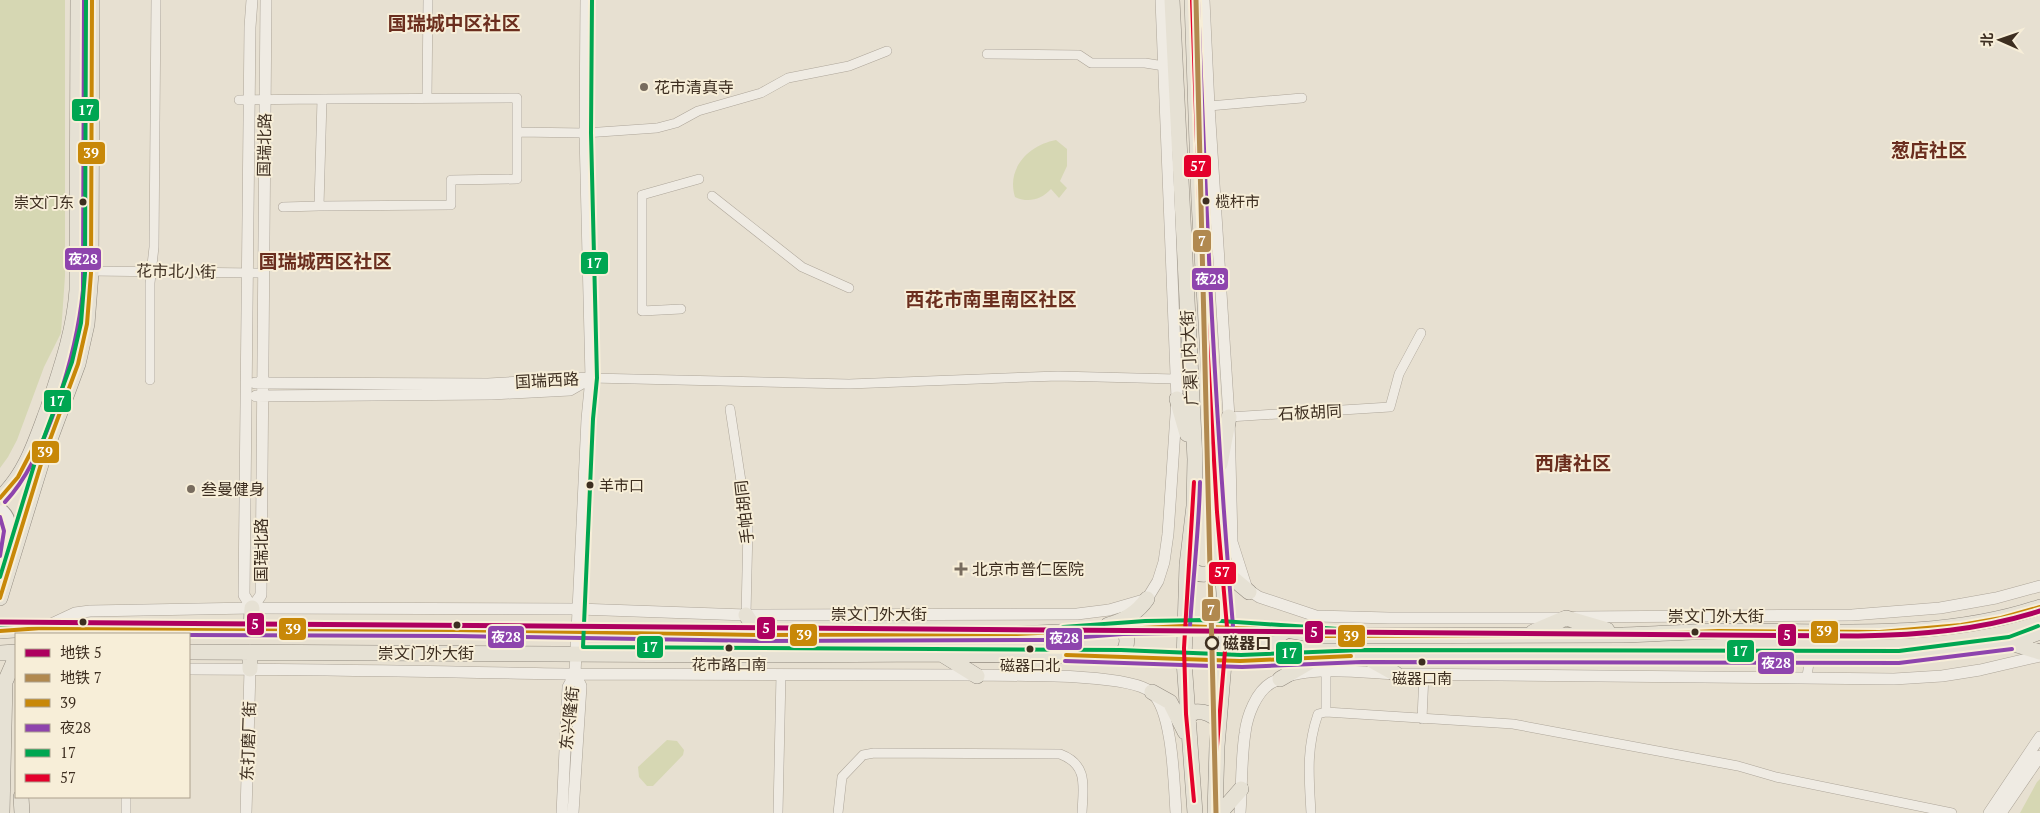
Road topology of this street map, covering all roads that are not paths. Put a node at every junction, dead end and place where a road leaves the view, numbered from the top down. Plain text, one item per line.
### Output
1 (78, 0) edge
2 (92, 0) edge
3 (156, 0) edge
4 (252, 0) edge
5 (266, 0) edge
6 (428, 0) edge
7 (586, 0) edge
8 (1161, 0) edge
9 (1172, 0) edge
10 (1192, 0) edge
11 (1204, 0) edge
12 (887, 51) dead end
13 (987, 54) dead end
14 (1164, 66) junction
15 (427, 98) junction
16 (1302, 98) dead end
17 (322, 99) junction
18 (244, 100) junction
19 (264, 100) junction
20 (1209, 106) junction
21 (517, 132) junction
22 (585, 133) junction
23 (699, 178) dead end
24 (712, 196) dead end
25 (319, 206) junction
26 (283, 207) dead end
27 (152, 270) junction
28 (91, 271) junction
29 (248, 272) junction
30 (261, 273) dead end
31 (849, 288) dead end
32 (682, 309) dead end
33 (1421, 333) dead end
34 (591, 378) junction
35 (1176, 379) junction
36 (150, 380) dead end
37 (246, 383) junction
38 (262, 383) junction
39 (246, 396) junction
40 (262, 396) junction
41 (1177, 400) junction
42 (730, 409) dead end
43 (1229, 417) junction
44 (1195, 459) junction
45 (1216, 487) junction
46 (0, 498) edge
47 (0, 509) edge
48 (1221, 564) junction
49 (1187, 565) junction
50 (2040, 586) edge
51 (1, 592) edge
52 (1250, 592) junction
53 (1147, 598) junction
54 (2040, 607) edge
55 (252, 608) junction
56 (578, 609) junction
57 (746, 615) junction
58 (1566, 618) junction
59 (1184, 626) junction
60 (1227, 627) junction
61 (42, 628) junction
62 (1123, 628) junction
63 (250, 630) junction
64 (1089, 630) junction
65 (1287, 630) junction
66 (0, 631) edge
67 (577, 632) junction
68 (2040, 632) edge
69 (759, 634) junction
70 (1527, 635) junction
71 (1623, 635) junction
72 (2011, 643) junction
73 (15, 652) edge
74 (190, 652) edge
75 (250, 652) junction
76 (2040, 652) edge
77 (0, 653) edge
78 (576, 653) junction
79 (941, 654) junction
80 (1120, 656) junction
81 (1362, 656) junction
82 (2040, 656) edge
83 (1810, 657) junction
84 (1315, 658) junction
85 (15, 659) edge
86 (1288, 660) junction
87 (1184, 661) junction
88 (1225, 661) junction
89 (190, 669) edge
90 (250, 669) junction
91 (1326, 671) junction
92 (575, 674) junction
93 (781, 674) junction
94 (1396, 674) junction
95 (1424, 674) junction
96 (976, 676) junction
97 (1807, 676) junction
98 (1280, 679) junction
99 (1152, 692) junction
100 (1326, 712) junction
101 (1188, 719) junction
102 (1422, 719) junction
103 (1219, 721) junction
104 (2040, 737) edge
105 (1189, 740) junction
106 (2040, 756) edge
107 (1241, 789) junction
108 (22, 798) edge
109 (126, 798) edge
110 (1194, 811) edge
111 (2, 813) edge
112 (22, 813) edge
113 (126, 813) edge
114 (246, 813) edge
115 (562, 813) edge
116 (573, 813) edge
117 (778, 813) edge
118 (838, 813) edge
119 (1082, 813) edge
120 (1176, 813) edge
121 (1215, 813) edge
122 (1220, 813) edge
123 (1240, 813) edge
124 (1311, 813) edge
125 (1952, 813) edge
126 (1989, 813) edge
127 (2001, 813) edge

1 - 46 main road
2 - 28 main road
3 - 27 street
4 - 18 street, 国瑞北路
5 - 19 street, 国瑞北路
6 - 15 street
7 - 22 street
8 - 14 street, 广渠门内大街
9 - 44 main road, 广渠门内大街
10 - 45 main road, 广渠门内大街
11 - 20 street
12 - 22 street
13 - 14 street
14 - 35 street, 广渠门内大街
15 - 17 street
15 - 21 street
16 - 20 street
17 - 19 street
17 - 25 street
18 - 19 street
18 - 29 street, 国瑞北路
19 - 38 street, 国瑞北路
20 - 43 street
21 - 22 street
21 - 25 street
22 - 34 street
23 - 32 street
24 - 31 street
25 - 26 street
27 - 28 street, 花市北小街
27 - 29 street, 花市北小街
27 - 36 street
28 - 51 main road
29 - 30 street, 花市北小街
29 - 37 street, 国瑞北路
33 - 43 street, 石板胡同
34 - 35 street
34 - 38 street, 国瑞西路
34 - 40 street, 国瑞西路
34 - 56 street
35 - 41 street, 广渠门内大街
37 - 38 street, 国瑞西路
37 - 39 street, 国瑞北路
38 - 40 street, 国瑞北路
39 - 40 street, 国瑞西路
39 - 55 street, 国瑞北路
40 - 55 street, 国瑞北路
41 - 44 main road
41 - 53 street, 广渠门内大街
42 - 57 street, 手帕胡同
43 - 45 main road
43 - 52 street
44 - 49 main road, 广渠门内大街
45 - 48 main road, 广渠门内大街
47 - 51 main road
48 - 49 main road
48 - 52 main road
48 - 60 main road, 广渠门内大街
49 - 59 main road, 广渠门内大街
50 - 58 street, 崇文门外大街
52 - 58 street, 崇文门外大街
53 - 57 street, 崇文门外大街
53 - 64 main road
54 - 71 main road, 崇文门外大街
55 - 56 street, 崇文门外大街
55 - 61 street, 崇文门外大街
55 - 63 main road
56 - 57 street, 崇文门外大街
56 - 67 street
57 - 69 main road
58 - 70 main road
58 - 71 main road
59 - 60 main road, 崇文门外大街
59 - 62 main road, 崇文门外大街
59 - 87 main road, 广渠门内大街
60 - 65 main road, 崇文门外大街
60 - 88 main road, 广渠门内大街
61 - 63 main road, 崇文门外大街
61 - 66 main road, 崇文门外大街
62 - 64 main road, 崇文门外大街
62 - 80 main road
63 - 67 main road, 崇文门外大街
64 - 69 main road, 崇文门外大街
65 - 70 main road, 崇文门外大街
65 - 86 main road
67 - 69 main road, 崇文门外大街
67 - 78 street
68 - 72 main road, 崇文门外大街
70 - 71 main road, 崇文门外大街
72 - 76 main road
72 - 83 main road, 崇文门外大街
73 - 77 main road
74 - 75 main road, 崇文门外大街
75 - 78 main road, 崇文门外大街
75 - 90 main road
78 - 79 main road, 崇文门外大街
78 - 92 street
79 - 80 main road, 崇文门外大街
79 - 96 main road
80 - 87 main road, 崇文门外大街
81 - 83 main road, 崇文门外大街
81 - 84 main road, 崇文门外大街
81 - 94 main road
82 - 97 street
83 - 97 street
84 - 86 main road, 崇文门外大街
84 - 98 main road
85 - 111 main road
86 - 88 main road, 崇文门外大街
87 - 88 main road, 崇文门外大街
87 - 101 main road, 广渠门内大街
88 - 103 main road, 广渠门内大街
89 - 90 street, 崇文门外大街
90 - 92 street, 崇文门外大街
90 - 114 street, 东打磨厂街
91 - 94 street
91 - 98 street
91 - 100 street
92 - 93 street, 崇文门外大街
92 - 115 street, 东兴隆街
92 - 116 street, 东兴隆街
93 - 96 street, 崇文门外大街
93 - 117 street
94 - 95 street
95 - 97 street
95 - 102 street
96 - 99 street, 崇文门外大街
98 - 107 street
99 - 105 main road
99 - 120 street
100 - 102 street
100 - 124 street
101 - 103 main road
101 - 105 main road, 广渠门内大街
102 - 125 street
103 - 121 main road, 广渠门内大街
104 - 126 street
105 - 110 main road, 广渠门内大街
106 - 127 street
107 - 122 main road
107 - 123 street
108 - 112 main road
109 - 113 street
118 - 119 street

